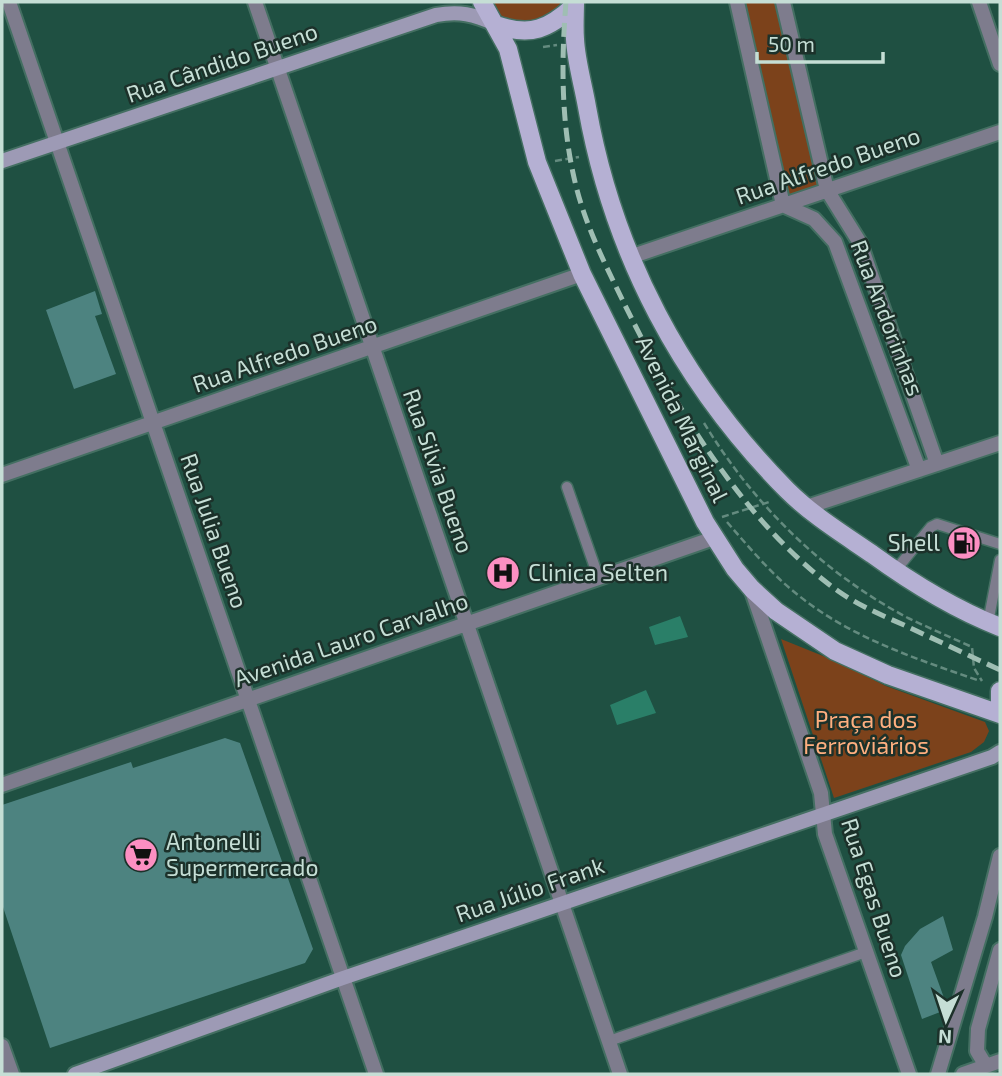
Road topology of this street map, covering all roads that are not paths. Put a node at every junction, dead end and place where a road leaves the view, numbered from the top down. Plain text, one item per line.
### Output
1 (9, 2) edge
2 (254, 2) edge
3 (457, 2) edge
4 (482, 2) edge
5 (737, 2) edge
6 (783, 2) edge
7 (979, 2) edge
8 (575, 3) edge
9 (436, 15) junction
10 (496, 25) junction
11 (1000, 64) edge
12 (277, 68) junction
13 (1000, 132) edge
14 (57, 142) junction
15 (2, 161) edge
16 (827, 190) junction
17 (783, 205) junction
18 (630, 257) junction
19 (582, 274) junction
20 (372, 348) junction
21 (153, 423) junction
22 (1000, 443) edge
23 (937, 464) junction
24 (919, 470) junction
25 (2, 475) edge
26 (566, 487) dead end
27 (807, 507) junction
28 (714, 538) junction
29 (1000, 544) edge
30 (1000, 560) edge
31 (895, 571) junction
32 (600, 579) junction
33 (752, 589) junction
34 (466, 625) junction
35 (994, 625) edge
36 (1000, 691) edge
37 (248, 699) junction
38 (1000, 712) edge
39 (1000, 752) edge
40 (2, 785) edge
41 (823, 815) junction
42 (1000, 856) edge
43 (561, 904) junction
44 (1000, 950) edge
45 (866, 952) junction
46 (343, 978) junction
47 (609, 1041) junction
48 (2, 1046) edge
49 (1000, 1061) edge
50 (990, 1070) edge
51 (12, 1074) edge
52 (75, 1074) edge
53 (376, 1074) edge
54 (620, 1074) edge
55 (909, 1074) edge
56 (938, 1074) edge
57 (963, 1074) edge

1 - 14 street, Rua Julia Bueno
2 - 12 street, Rua Silvia Bueno
3 - 9 main road
4 - 10 main road, Avenida Marginal
5 - 17 street
6 - 16 street, Rua Andorinhas
7 - 11 street
8 - 10 main road
8 - 18 main road, Avenida Marginal
9 - 10 main road, Rua Cândido Bueno
9 - 12 main road, Rua Cândido Bueno
10 - 19 main road, Avenida Marginal
12 - 14 main road, Rua Cândido Bueno
12 - 20 street, Rua Silvia Bueno
13 - 16 street, Rua Alfredo Bueno
14 - 15 main road, Rua Cândido Bueno
14 - 21 street, Rua Julia Bueno
16 - 17 street, Rua Alfredo Bueno
16 - 23 street, Rua Andorinhas
17 - 18 street, Rua Alfredo Bueno
17 - 24 street, Rua Andorinhas
18 - 27 main road, Avenida Marginal
19 - 20 street, Rua Alfredo Bueno
19 - 28 main road, Avenida Marginal
20 - 21 street, Rua Alfredo Bueno
20 - 34 street, Rua Silvia Bueno
21 - 25 street, Rua Alfredo Bueno
21 - 37 street, Rua Julia Bueno
22 - 23 street
23 - 24 street
24 - 27 street
26 - 32 lane
27 - 31 main road, Avenida Marginal
28 - 32 street, Avenida Lauro Carvalho
28 - 33 main road, Avenida Marginal
29 - 31 lane
30 - 35 lane
31 - 35 main road, Avenida Marginal
32 - 34 street, Avenida Lauro Carvalho
33 - 38 main road, Avenida Marginal
33 - 41 street, Rua Egas Bueno
34 - 37 street, Avenida Lauro Carvalho
34 - 43 street, Rua Silvia Bueno
36 - 38 main road
37 - 40 street, Avenida Lauro Carvalho
37 - 46 street, Rua Julia Bueno
39 - 41 main road, Rua Júlio Frank
41 - 43 main road, Rua Júlio Frank
41 - 45 street, Rua Egas Bueno
42 - 56 street
43 - 46 main road, Rua Júlio Frank
43 - 47 street, Rua Silvia Bueno
44 - 50 street
45 - 47 lane
45 - 55 street, Rua Egas Bueno
46 - 52 main road, Rua Júlio Frank
46 - 53 street, Rua Julia Bueno
47 - 54 street, Rua Silvia Bueno
48 - 51 street
49 - 50 street
50 - 57 street

